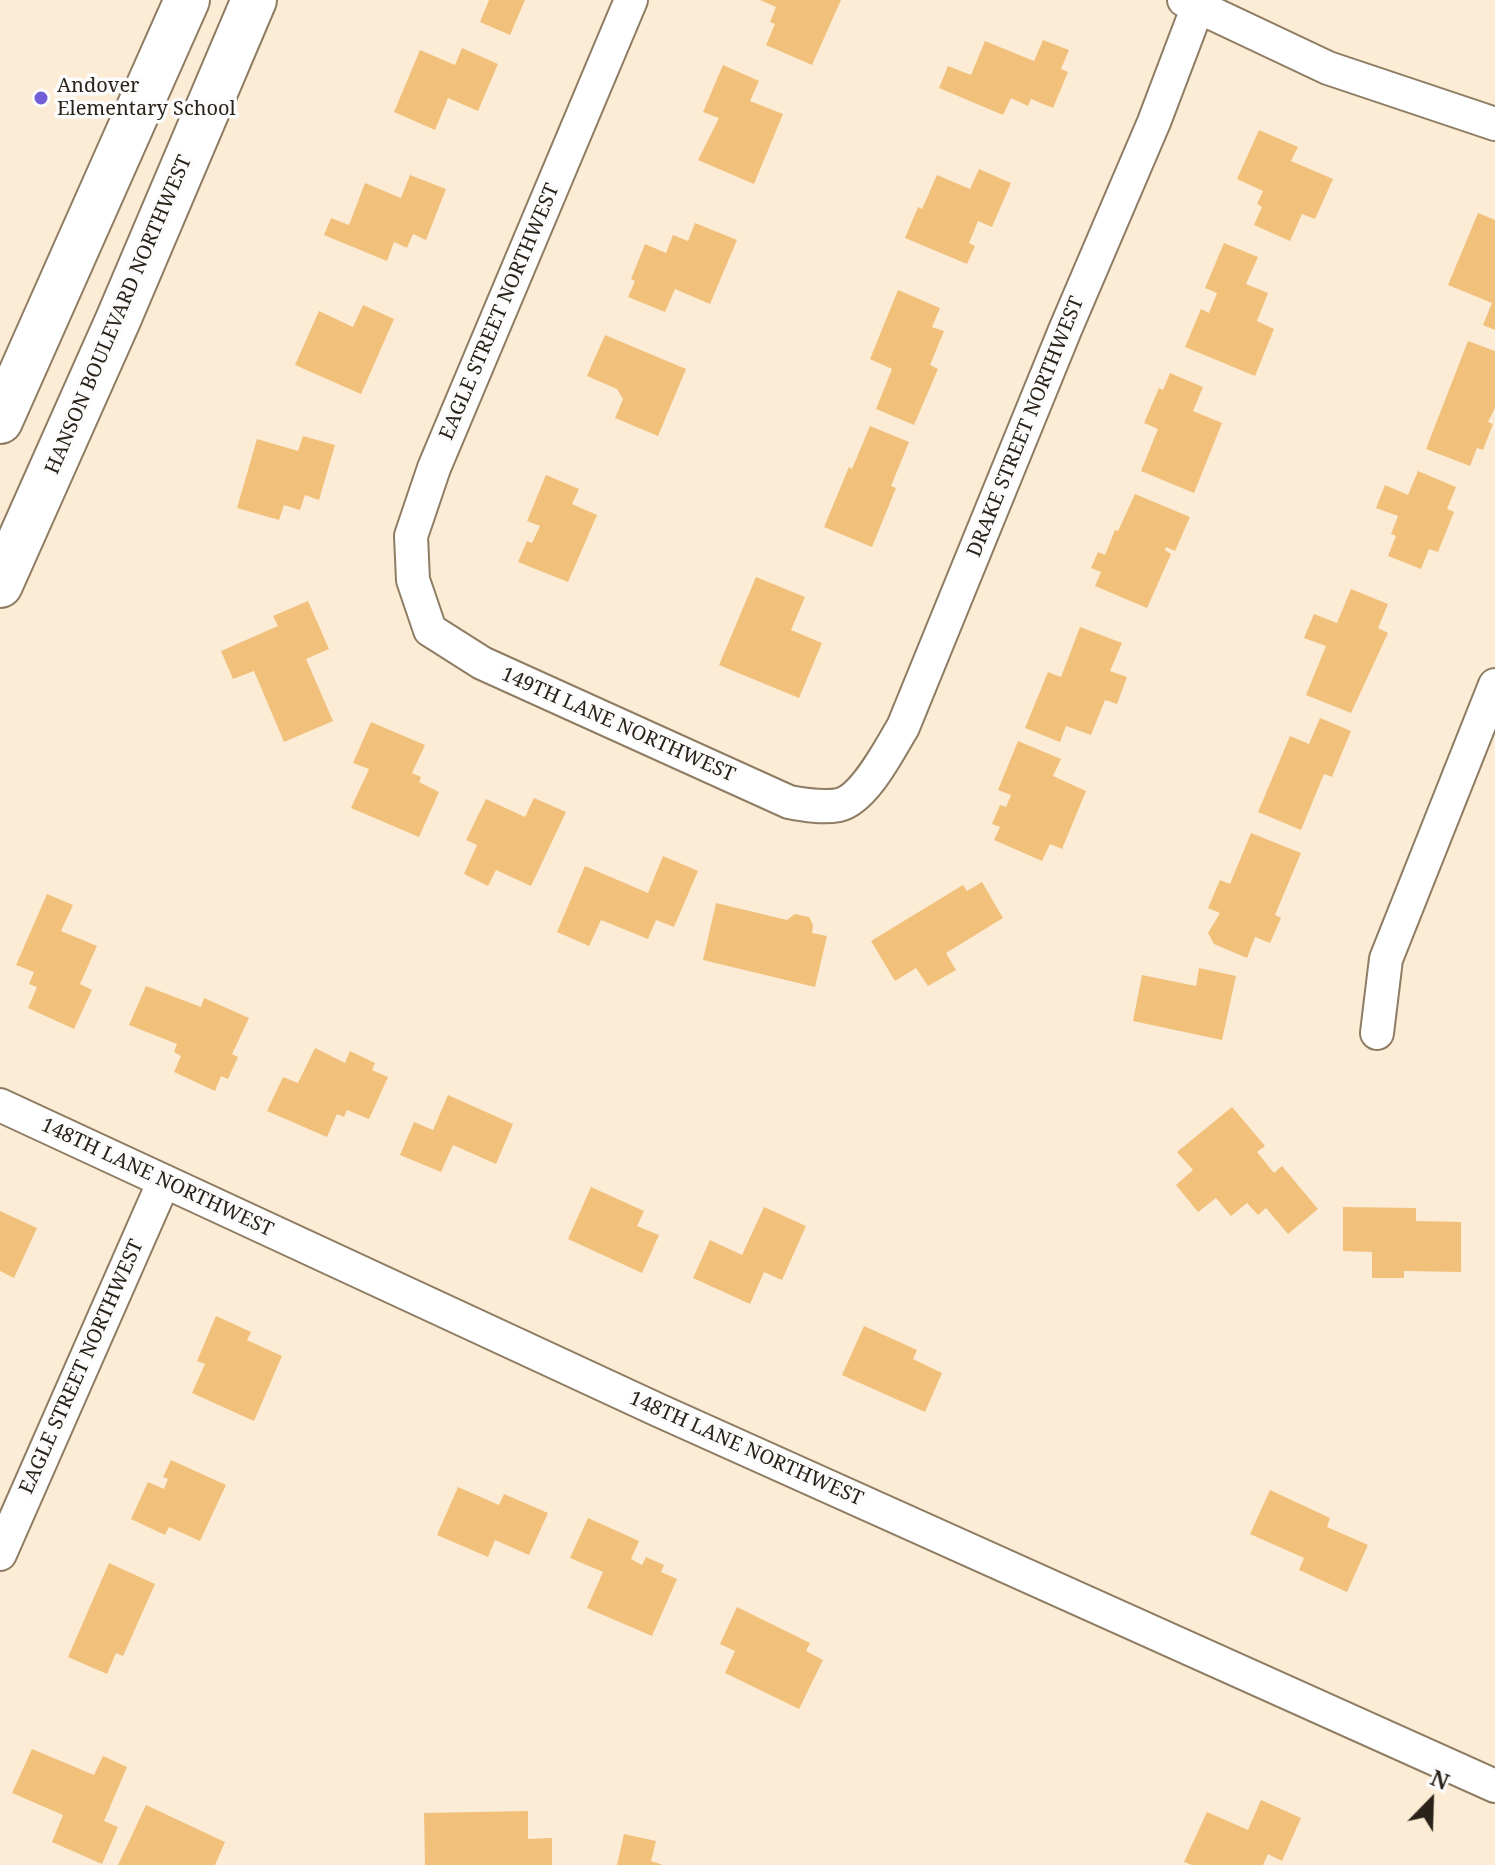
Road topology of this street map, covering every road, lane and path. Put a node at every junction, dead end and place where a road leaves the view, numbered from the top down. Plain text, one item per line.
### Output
1 (187, 0) edge
2 (254, 0) edge
3 (631, 0) edge
4 (1191, 3) edge
5 (1495, 124) edge
6 (0, 421) edge
7 (0, 585) edge
8 (430, 630) joint
9 (1495, 685) edge
10 (812, 806) joint
11 (1377, 1033) dead end
12 (0, 1105) edge
13 (164, 1181) junction
14 (0, 1554) edge
15 (1495, 1786) edge

1 - 6 main road
2 - 7 main road, HANSON BOULEVARD NORTHWEST
3 - 8 street, EAGLE STREET NORTHWEST
4 - 5 street
4 - 10 street, DRAKE STREET NORTHWEST
8 - 10 street, 149TH LANE NORTHWEST
9 - 11 street
12 - 13 street, 148TH LANE NORTHWEST
13 - 14 street, EAGLE STREET NORTHWEST
13 - 15 street, 148TH LANE NORTHWEST

